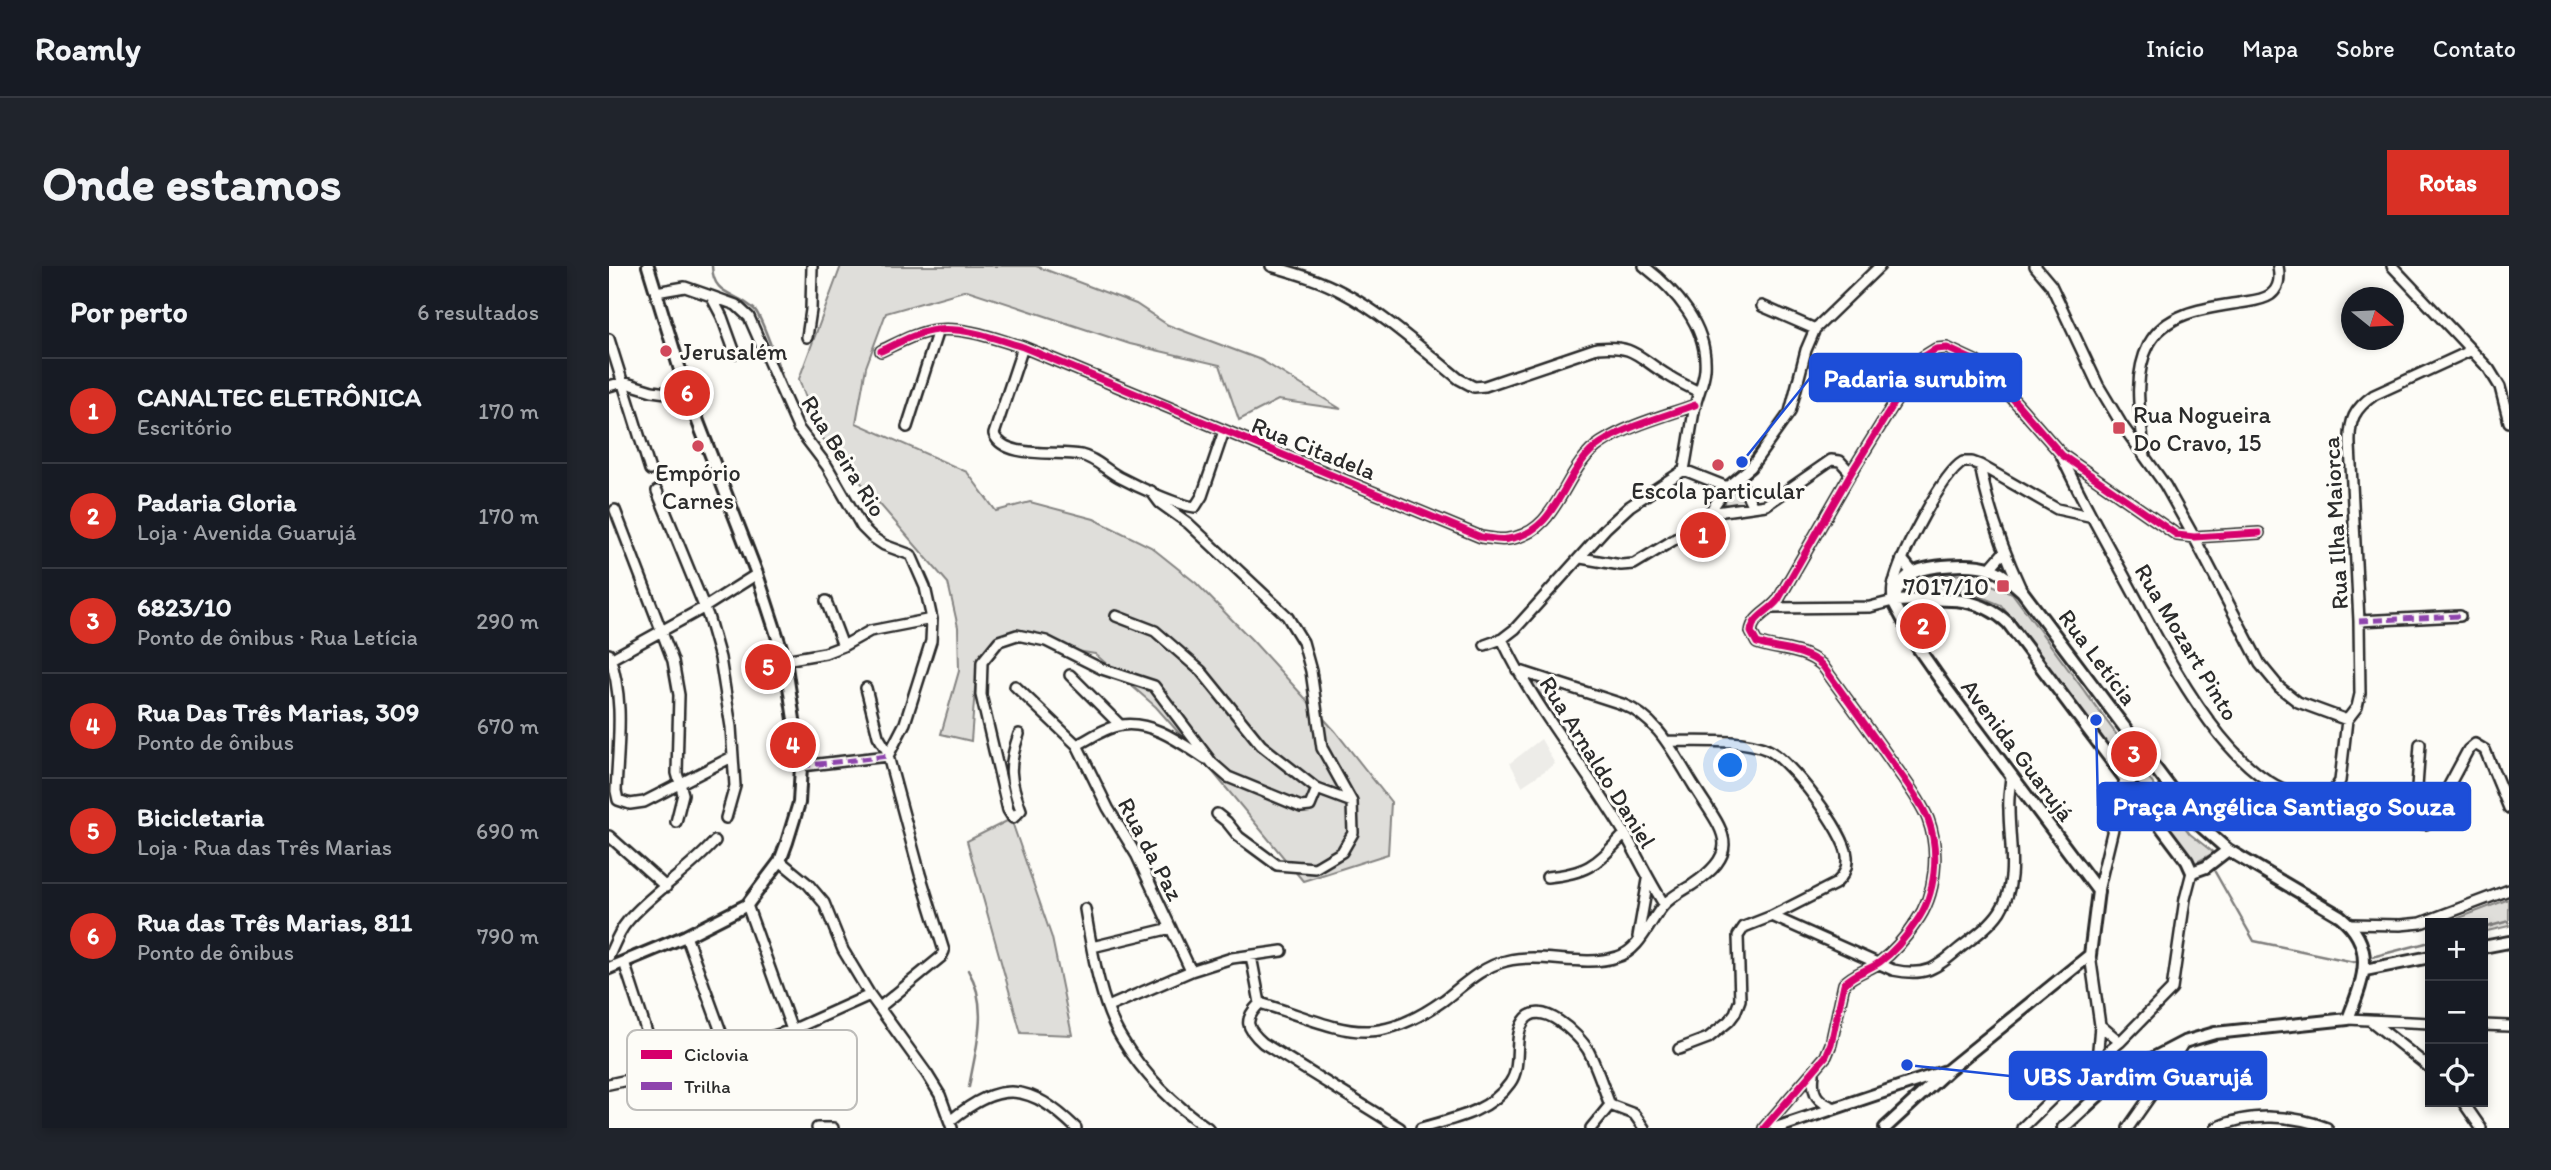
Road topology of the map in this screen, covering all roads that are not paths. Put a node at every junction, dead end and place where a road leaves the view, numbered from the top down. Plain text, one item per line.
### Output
1 (648, 266) edge
2 (812, 266) edge
3 (1271, 266) edge
4 (1644, 266) edge
5 (1879, 266) edge
6 (2035, 266) edge
7 (2278, 266) edge
8 (2392, 266) edge
9 (656, 292) junction
10 (711, 296) junction
11 (1762, 306) dead end
12 (1815, 329) junction
13 (938, 330) junction
14 (807, 337) dead end
15 (609, 339) edge
16 (1023, 347) junction
17 (881, 351) dead end
18 (2470, 351) junction
19 (735, 353) dead end
20 (624, 382) junction
21 (609, 386) edge
22 (1699, 392) junction
23 (688, 396) junction
24 (1695, 405) junction
25 (2509, 422) edge
26 (907, 427) dead end
27 (1224, 431) junction
28 (2062, 456) junction
29 (2145, 457) junction
30 (1980, 465) junction
31 (650, 470) dead end
32 (1684, 470) junction
33 (1851, 473) junction
34 (1739, 478) junction
35 (1727, 487) junction
36 (657, 491) dead end
37 (1151, 491) junction
38 (1753, 507) junction
39 (615, 510) dead end
40 (1709, 513) junction
41 (2089, 516) junction
42 (2259, 533) dead end
43 (2195, 537) junction
44 (2004, 552) junction
45 (1581, 558) junction
46 (1902, 560) junction
47 (1990, 568) junction
48 (1912, 572) junction
49 (757, 574) junction
50 (2022, 591) junction
51 (826, 601) dead end
52 (1893, 601) junction
53 (705, 607) junction
54 (1772, 608) junction
55 (1116, 616) dead end
56 (2460, 616) dead end
57 (932, 619) junction
58 (2359, 621) junction
59 (662, 631) junction
60 (1502, 639) junction
61 (1485, 645) dead end
62 (843, 646) junction
63 (610, 657) edge
64 (785, 660) junction
65 (1517, 670) junction
66 (1070, 675) dead end
67 (1015, 686) dead end
68 (866, 688) dead end
69 (2347, 720) junction
70 (1121, 725) junction
71 (1019, 734) dead end
72 (1666, 741) junction
73 (2420, 744) dead end
74 (1077, 746) junction
75 (888, 755) junction
76 (732, 757) junction
77 (1212, 763) junction
78 (801, 766) junction
79 (2011, 777) junction
80 (2125, 779) junction
81 (679, 783) junction
82 (1317, 789) junction
83 (1352, 802) junction
84 (2509, 808) edge
85 (1217, 814) dead end
86 (726, 818) dead end
87 (676, 822) dead end
88 (1625, 834) junction
89 (610, 839) edge
90 (715, 841) dead end
91 (2228, 850) junction
92 (780, 861) junction
93 (2192, 872) junction
94 (1547, 877) dead end
95 (1648, 880) junction
96 (666, 887) junction
97 (2509, 890) edge
98 (2098, 891) junction
99 (1664, 904) junction
100 (747, 905) junction
101 (1085, 909) dead end
102 (1772, 916) junction
103 (2349, 924) junction
104 (1171, 928) junction
105 (686, 936) junction
106 (1637, 942) junction
107 (2509, 942) edge
108 (2488, 946) edge
109 (1092, 947) junction
110 (1282, 951) dead end
111 (2090, 955) junction
112 (609, 956) edge
113 (1251, 956) junction
114 (2425, 958) edge
115 (624, 962) junction
116 (1878, 963) junction
117 (609, 968) edge
118 (2365, 970) junction
119 (1191, 971) junction
120 (870, 995) junction
121 (1260, 1003) junction
122 (880, 1007) junction
123 (1108, 1007) junction
124 (2348, 1019) junction
125 (2371, 1020) junction
126 (2425, 1023) edge
127 (2100, 1025) junction
128 (2488, 1025) edge
129 (2509, 1027) edge
130 (646, 1030) edge
131 (720, 1030) edge
132 (792, 1030) joint
133 (2120, 1042) junction
134 (2185, 1042) junction
135 (1679, 1049) dead end
136 (2097, 1061) junction
137 (2425, 1064) edge
138 (2138, 1066) junction
139 (1948, 1070) junction
140 (1814, 1073) junction
141 (627, 1080) edge
142 (1910, 1082) junction
143 (609, 1084) edge
144 (2156, 1088) junction
145 (1919, 1097) junction
146 (1610, 1105) junction
147 (2466, 1107) edge
148 (1836, 1108) junction
149 (951, 1124) edge
150 (817, 1128) edge
151 (833, 1128) edge
152 (1076, 1128) edge
153 (1208, 1128) edge
154 (1399, 1128) edge
155 (1421, 1128) edge
156 (1591, 1128) edge
157 (1644, 1128) edge
158 (1764, 1128) edge
159 (1776, 1128) edge
160 (1885, 1128) edge
161 (2022, 1128) edge
162 (2063, 1128) edge
163 (2128, 1128) edge
164 (2216, 1128) edge
165 (2327, 1128) edge
166 (2481, 1128) edge

1 - 9 street
2 - 14 street
3 - 22 street
4 - 22 street
5 - 12 street
6 - 29 street
7 - 29 street
8 - 18 street
9 - 10 street, Rua Beira Rio
9 - 23 street
10 - 19 street
10 - 57 street, Rua Beira Rio
11 - 12 street
12 - 34 street
13 - 16 street, Rua Citadela
13 - 17 street, Rua Citadela
13 - 26 street
15 - 20 street
16 - 27 street, Rua Citadela
16 - 37 street
18 - 25 street
18 - 58 street, Rua Ilha Maiorca
20 - 21 street
20 - 23 street
20 - 31 street
22 - 24 street
23 - 49 street
24 - 27 street, Rua Citadela
24 - 32 street
27 - 37 street
28 - 33 street
28 - 41 street, Rua Mozart Pinto
28 - 43 street
29 - 43 street
30 - 41 street
30 - 44 street, Rua Letícia
30 - 46 street
32 - 35 street
32 - 45 street
33 - 38 street
33 - 54 street
34 - 35 street
34 - 38 street
35 - 40 street
36 - 53 street
37 - 83 street
38 - 40 street
39 - 59 street
40 - 45 street
41 - 69 street, Rua Mozart Pinto
42 - 43 street
43 - 69 street
44 - 47 street
44 - 50 street, Rua Letícia
45 - 60 street
46 - 48 street
46 - 52 street
47 - 48 street
47 - 50 street
48 - 52 street
49 - 53 street
49 - 64 street
50 - 91 street, Rua Letícia
51 - 62 street
52 - 54 street
52 - 79 street, Avenida Guarujá
52 - 80 street
53 - 59 street
53 - 76 street
54 - 116 street
55 - 82 street
56 - 58 street
57 - 62 street
57 - 75 street, Rua Beira Rio
58 - 69 street, Rua Ilha Maiorca
59 - 63 street
59 - 81 street
60 - 61 street
60 - 65 street, Rua Arnaldo Daniel
62 - 64 street
63 - 81 street
64 - 78 street
65 - 72 street
65 - 88 street, Rua Arnaldo Daniel
66 - 70 street
67 - 74 street, Rua da Paz
68 - 75 street
70 - 74 street
70 - 77 street
71 - 77 street
72 - 99 street
72 - 102 street
73 - 84 street
74 - 104 street, Rua da Paz
75 - 78 street
75 - 122 street
76 - 81 street
76 - 86 street
77 - 82 street
78 - 92 street
79 - 98 street, Avenida Guarujá
79 - 116 street
80 - 93 street
80 - 98 street
81 - 87 street
82 - 83 street
83 - 85 street
88 - 94 street
88 - 95 street, Rua Arnaldo Daniel
89 - 96 street
90 - 96 street
91 - 93 street
91 - 103 street, Rua Letícia
92 - 100 street
92 - 120 street
93 - 133 street
95 - 99 street, Rua Arnaldo Daniel
95 - 106 street
96 - 112 street
97 - 103 street
98 - 111 street
99 - 106 street
100 - 105 street
100 - 132 street
101 - 109 street
102 - 116 street
102 - 135 street
103 - 118 street
104 - 109 street
104 - 119 street, Rua da Paz
105 - 115 street
105 - 131 street
106 - 121 street
107 - 108 street
109 - 123 street
110 - 113 street
111 - 127 street
111 - 139 street
113 - 119 street
113 - 121 street
114 - 118 street
115 - 117 street
115 - 130 street
116 - 140 street
118 - 124 street
119 - 123 street
120 - 122 street
120 - 132 street
121 - 154 street
122 - 149 street
123 - 153 street
124 - 125 street
124 - 134 street
125 - 126 street
125 - 137 street
127 - 133 street
127 - 136 street
128 - 129 street
133 - 136 street
134 - 138 street
134 - 144 street
136 - 161 street
138 - 144 street
138 - 162 street
139 - 142 street
139 - 145 street
140 - 148 street
140 - 158 street
141 - 143 street
142 - 145 street
142 - 148 street
144 - 163 street
145 - 160 street
146 - 155 street
146 - 156 street
146 - 157 street
147 - 166 street
148 - 159 street
149 - 152 street
150 - 151 street
164 - 165 street

